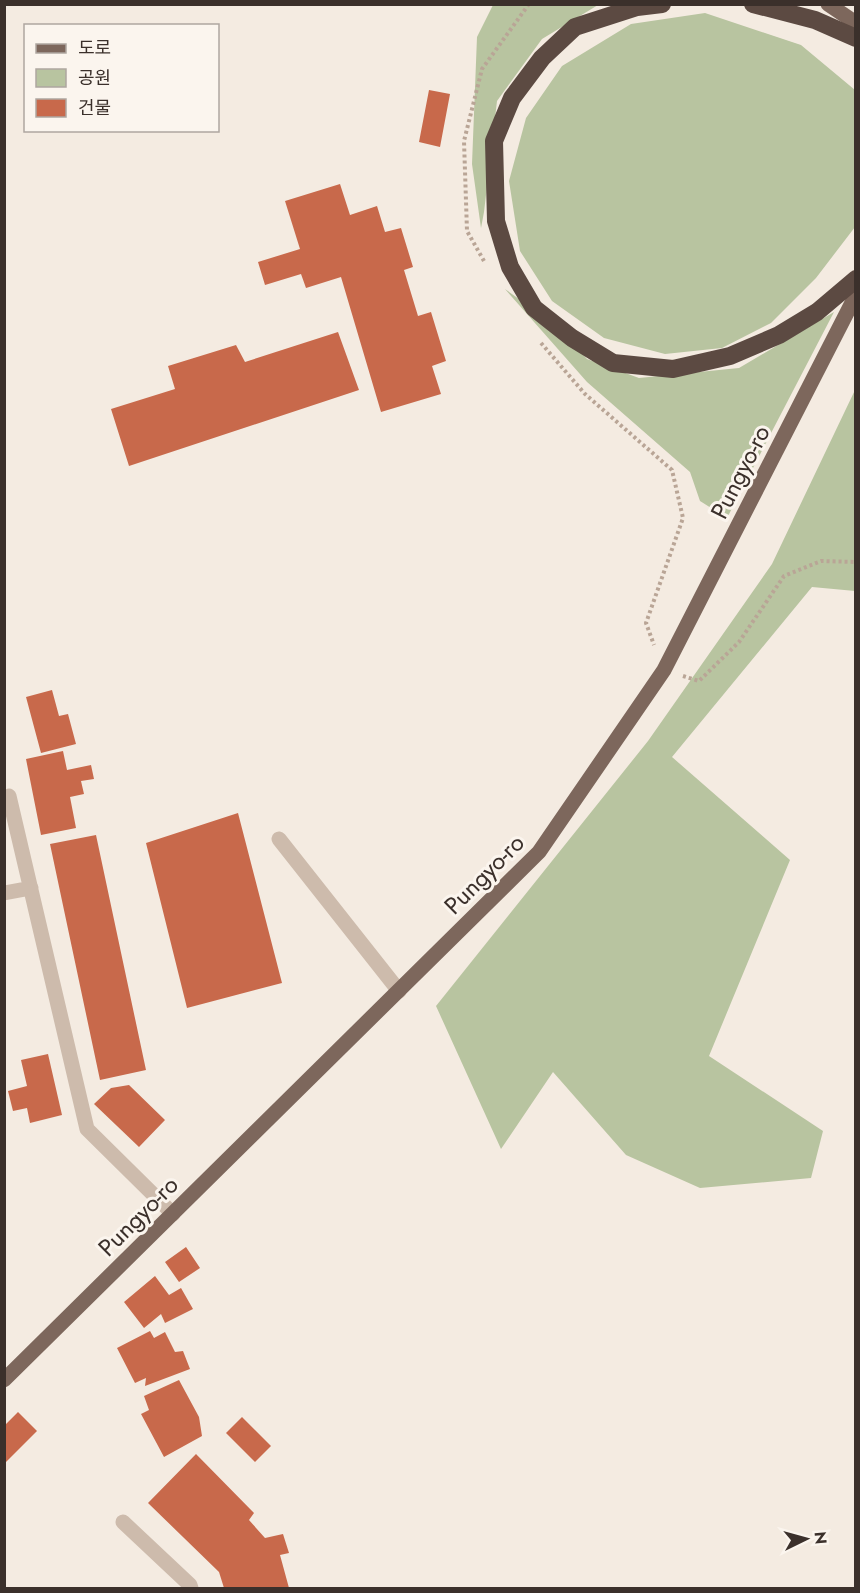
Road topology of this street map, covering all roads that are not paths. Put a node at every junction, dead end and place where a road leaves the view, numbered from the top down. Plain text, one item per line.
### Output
1 (662, 4) edge
2 (753, 4) edge
3 (828, 4) edge
4 (855, 23) edge
5 (855, 38) edge
6 (855, 279) edge
7 (855, 295) edge
8 (9, 796) dead end
9 (279, 839) dead end
10 (31, 888) junction
11 (4, 893) edge
12 (399, 990) junction
13 (173, 1214) junction
14 (4, 1380) edge
15 (123, 1522) dead end
16 (191, 1588) edge

1 - 6 highway
2 - 5 highway
3 - 4 main road
7 - 12 main road, Pungyo-ro
8 - 10 lane
9 - 12 lane
10 - 11 lane
10 - 13 lane
12 - 13 main road, Pungyo-ro
13 - 14 main road, Pungyo-ro
15 - 16 lane

